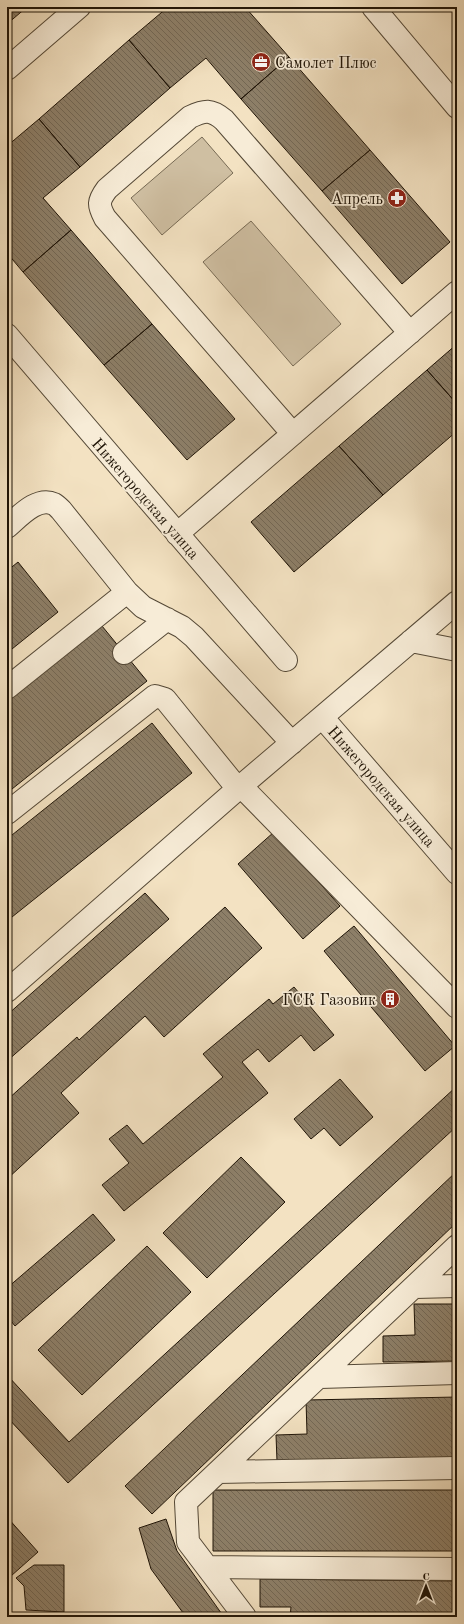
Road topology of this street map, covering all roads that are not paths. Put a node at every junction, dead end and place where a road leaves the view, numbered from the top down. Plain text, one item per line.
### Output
1 (79, 7) edge
2 (373, 7) edge
3 (7, 69) edge
4 (457, 107) edge
5 (457, 292) edge
6 (410, 333) junction
7 (7, 335) edge
8 (293, 434) junction
9 (7, 527) edge
10 (177, 534) junction
11 (127, 592) junction
12 (457, 602) edge
13 (167, 619) junction
14 (411, 641) junction
15 (457, 650) edge
16 (124, 654) dead end
17 (286, 660) dead end
18 (7, 688) edge
19 (322, 717) junction
20 (292, 743) junction
21 (239, 788) junction
22 (7, 813) edge
23 (457, 873) edge
24 (7, 991) edge
25 (457, 1007) edge
26 (457, 1246) edge
27 (457, 1286) edge
28 (414, 1287) junction
29 (457, 1373) edge
30 (320, 1377) junction
31 (457, 1468) edge
32 (218, 1472) junction
33 (207, 1567) junction
34 (457, 1569) edge
35 (244, 1617) edge

1 - 3 street
2 - 4 street
5 - 6 street
6 - 8 street
6 - 8 street
7 - 10 street, Нижегородская улица
8 - 10 street
9 - 11 street
10 - 17 street, Нижегородская улица
11 - 13 street
11 - 18 street
12 - 14 street
13 - 16 street
13 - 20 street
14 - 15 street
14 - 19 street
19 - 20 street
19 - 23 street, Нижегородская улица
20 - 21 street
21 - 22 street
21 - 24 street
21 - 25 street
26 - 28 street
27 - 28 street
28 - 30 street
29 - 30 street
30 - 32 street
31 - 32 street
32 - 33 street
33 - 34 street
33 - 35 street

